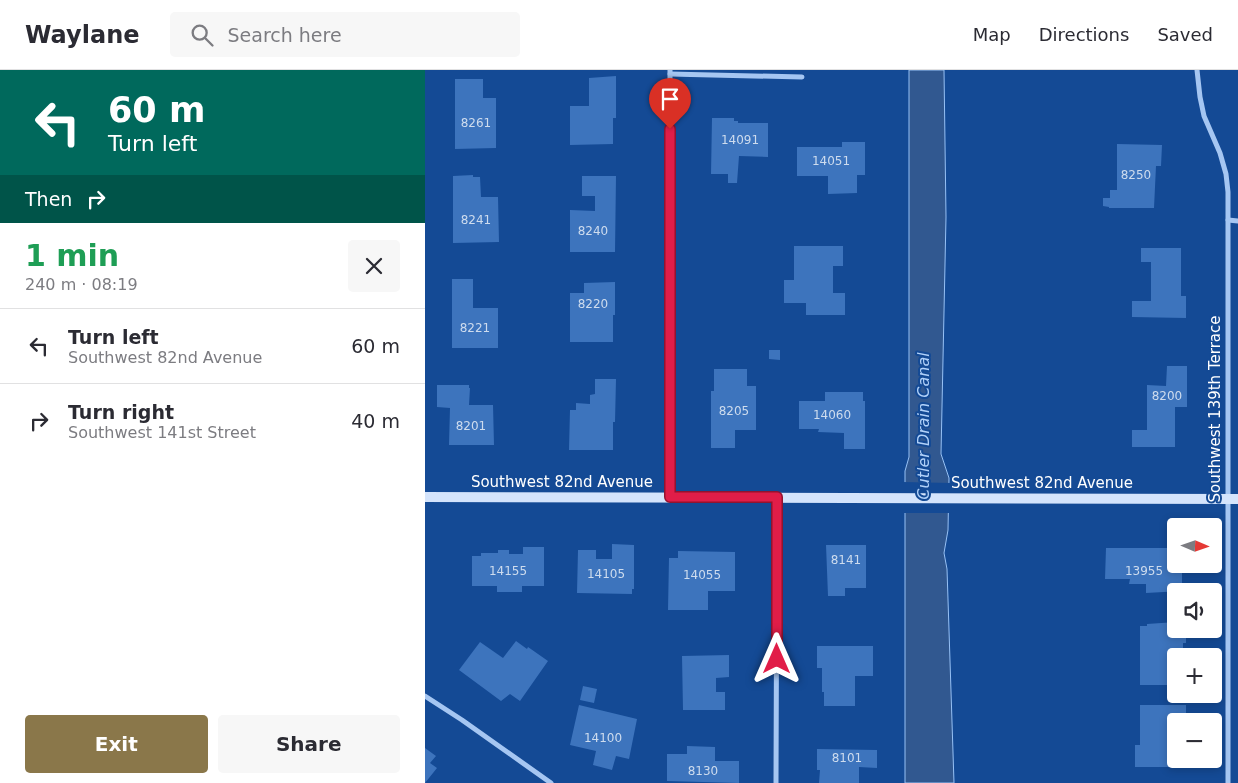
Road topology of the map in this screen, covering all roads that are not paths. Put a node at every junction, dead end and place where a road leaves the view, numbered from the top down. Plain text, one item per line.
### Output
1 (1197, 70) edge
2 (670, 72) edge
3 (802, 77) dead end
4 (1228, 220) junction
5 (1238, 221) edge
6 (425, 497) edge
7 (670, 497) junction
8 (777, 497) junction
9 (1233, 499) edge
10 (425, 696) edge
11 (551, 783) edge
12 (776, 783) edge
13 (1228, 783) edge

1 - 4 street, Southwest 139th Terrace
2 - 3 street
2 - 7 street
4 - 5 street
4 - 9 street, Southwest 139th Terrace
6 - 7 street, Southwest 82nd Avenue
7 - 8 street, Southwest 82nd Avenue
8 - 9 street, Southwest 82nd Avenue
8 - 12 street
9 - 13 street, Southwest 139th Terrace
10 - 11 street

